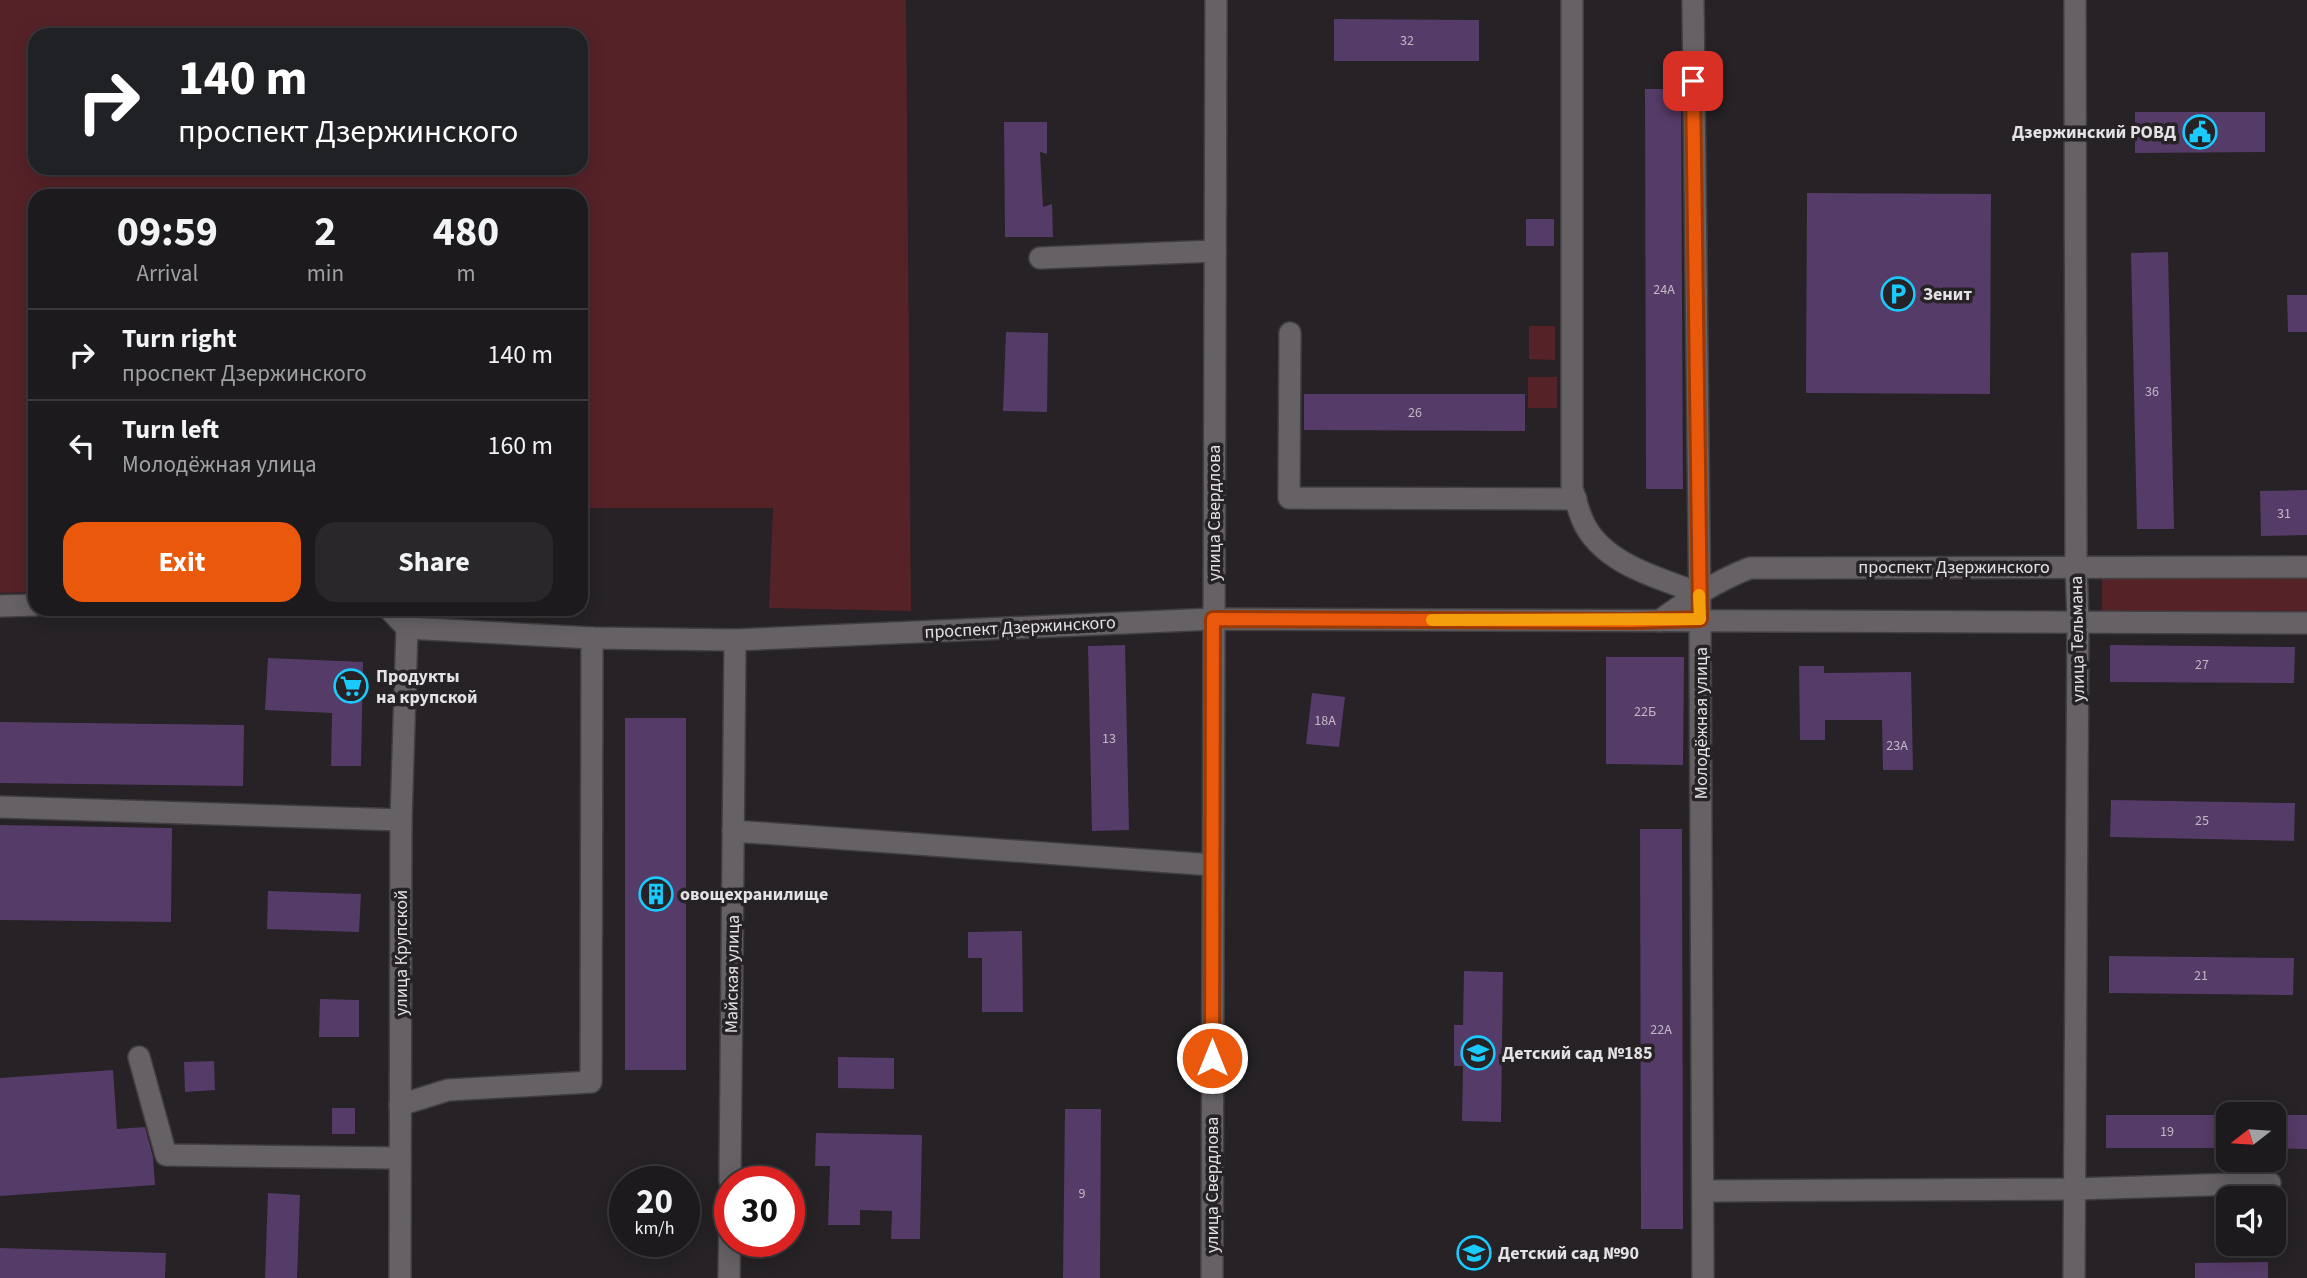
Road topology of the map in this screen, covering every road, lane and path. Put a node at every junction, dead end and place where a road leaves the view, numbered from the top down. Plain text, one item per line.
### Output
1 (1216, 0) edge
2 (1572, 0) edge
3 (1693, 0) edge
4 (2075, 0) edge
5 (1215, 250) junction
6 (1040, 258) dead end
7 (1290, 333) dead end
8 (1576, 499) junction
9 (2076, 566) junction
10 (2307, 567) edge
11 (1699, 593) junction
12 (28, 605) edge
13 (0, 606) edge
14 (396, 616) edge
15 (1213, 619) junction
16 (1700, 619) junction
17 (1659, 621) junction
18 (2078, 621) junction
19 (2307, 623) edge
20 (407, 628) junction
21 (592, 638) junction
22 (735, 640) junction
23 (0, 807) edge
24 (401, 820) junction
25 (733, 831) junction
26 (1213, 866) junction
27 (139, 1057) dead end
28 (400, 1105) junction
29 (400, 1158) junction
30 (730, 1166) edge
31 (2270, 1183) dead end
32 (2075, 1188) junction
33 (1704, 1191) junction
34 (729, 1257) edge
35 (400, 1278) edge
36 (729, 1278) edge
37 (1212, 1278) edge
38 (1703, 1278) edge
39 (2074, 1278) edge

1 - 5 street, улица Свердлова
2 - 8 street
3 - 11 street, Молодёжная улица
4 - 9 street, улица Тельмана
5 - 6 street
5 - 15 street, улица Свердлова
7 - 8 street
8 - 11 street
9 - 10 street, проспект Дзержинского
9 - 11 street, проспект Дзержинского
9 - 18 street, улица Тельмана
11 - 16 street, Молодёжная улица
11 - 17 street, проспект Дзержинского
12 - 13 street
14 - 20 street
15 - 17 street, проспект Дзержинского
15 - 22 street, проспект Дзержинского
15 - 26 street, улица Свердлова
16 - 17 street, проспект Дзержинского
16 - 18 street, проспект Дзержинского
16 - 33 street, Молодёжная улица
18 - 19 street, проспект Дзержинского
18 - 32 street, улица Тельмана
20 - 21 street, проспект Дзержинского
20 - 24 street, улица Крупской
21 - 22 street, проспект Дзержинского
21 - 28 street
22 - 25 street, Майская улица
23 - 24 street
24 - 28 street, улица Крупской
25 - 26 street
25 - 30 street, Майская улица
26 - 37 street, улица Свердлова
27 - 29 street
28 - 29 street, улица Крупской
29 - 35 street, улица Крупской
31 - 32 street
32 - 33 street
32 - 39 street, улица Тельмана
33 - 38 street, Молодёжная улица
34 - 36 street

